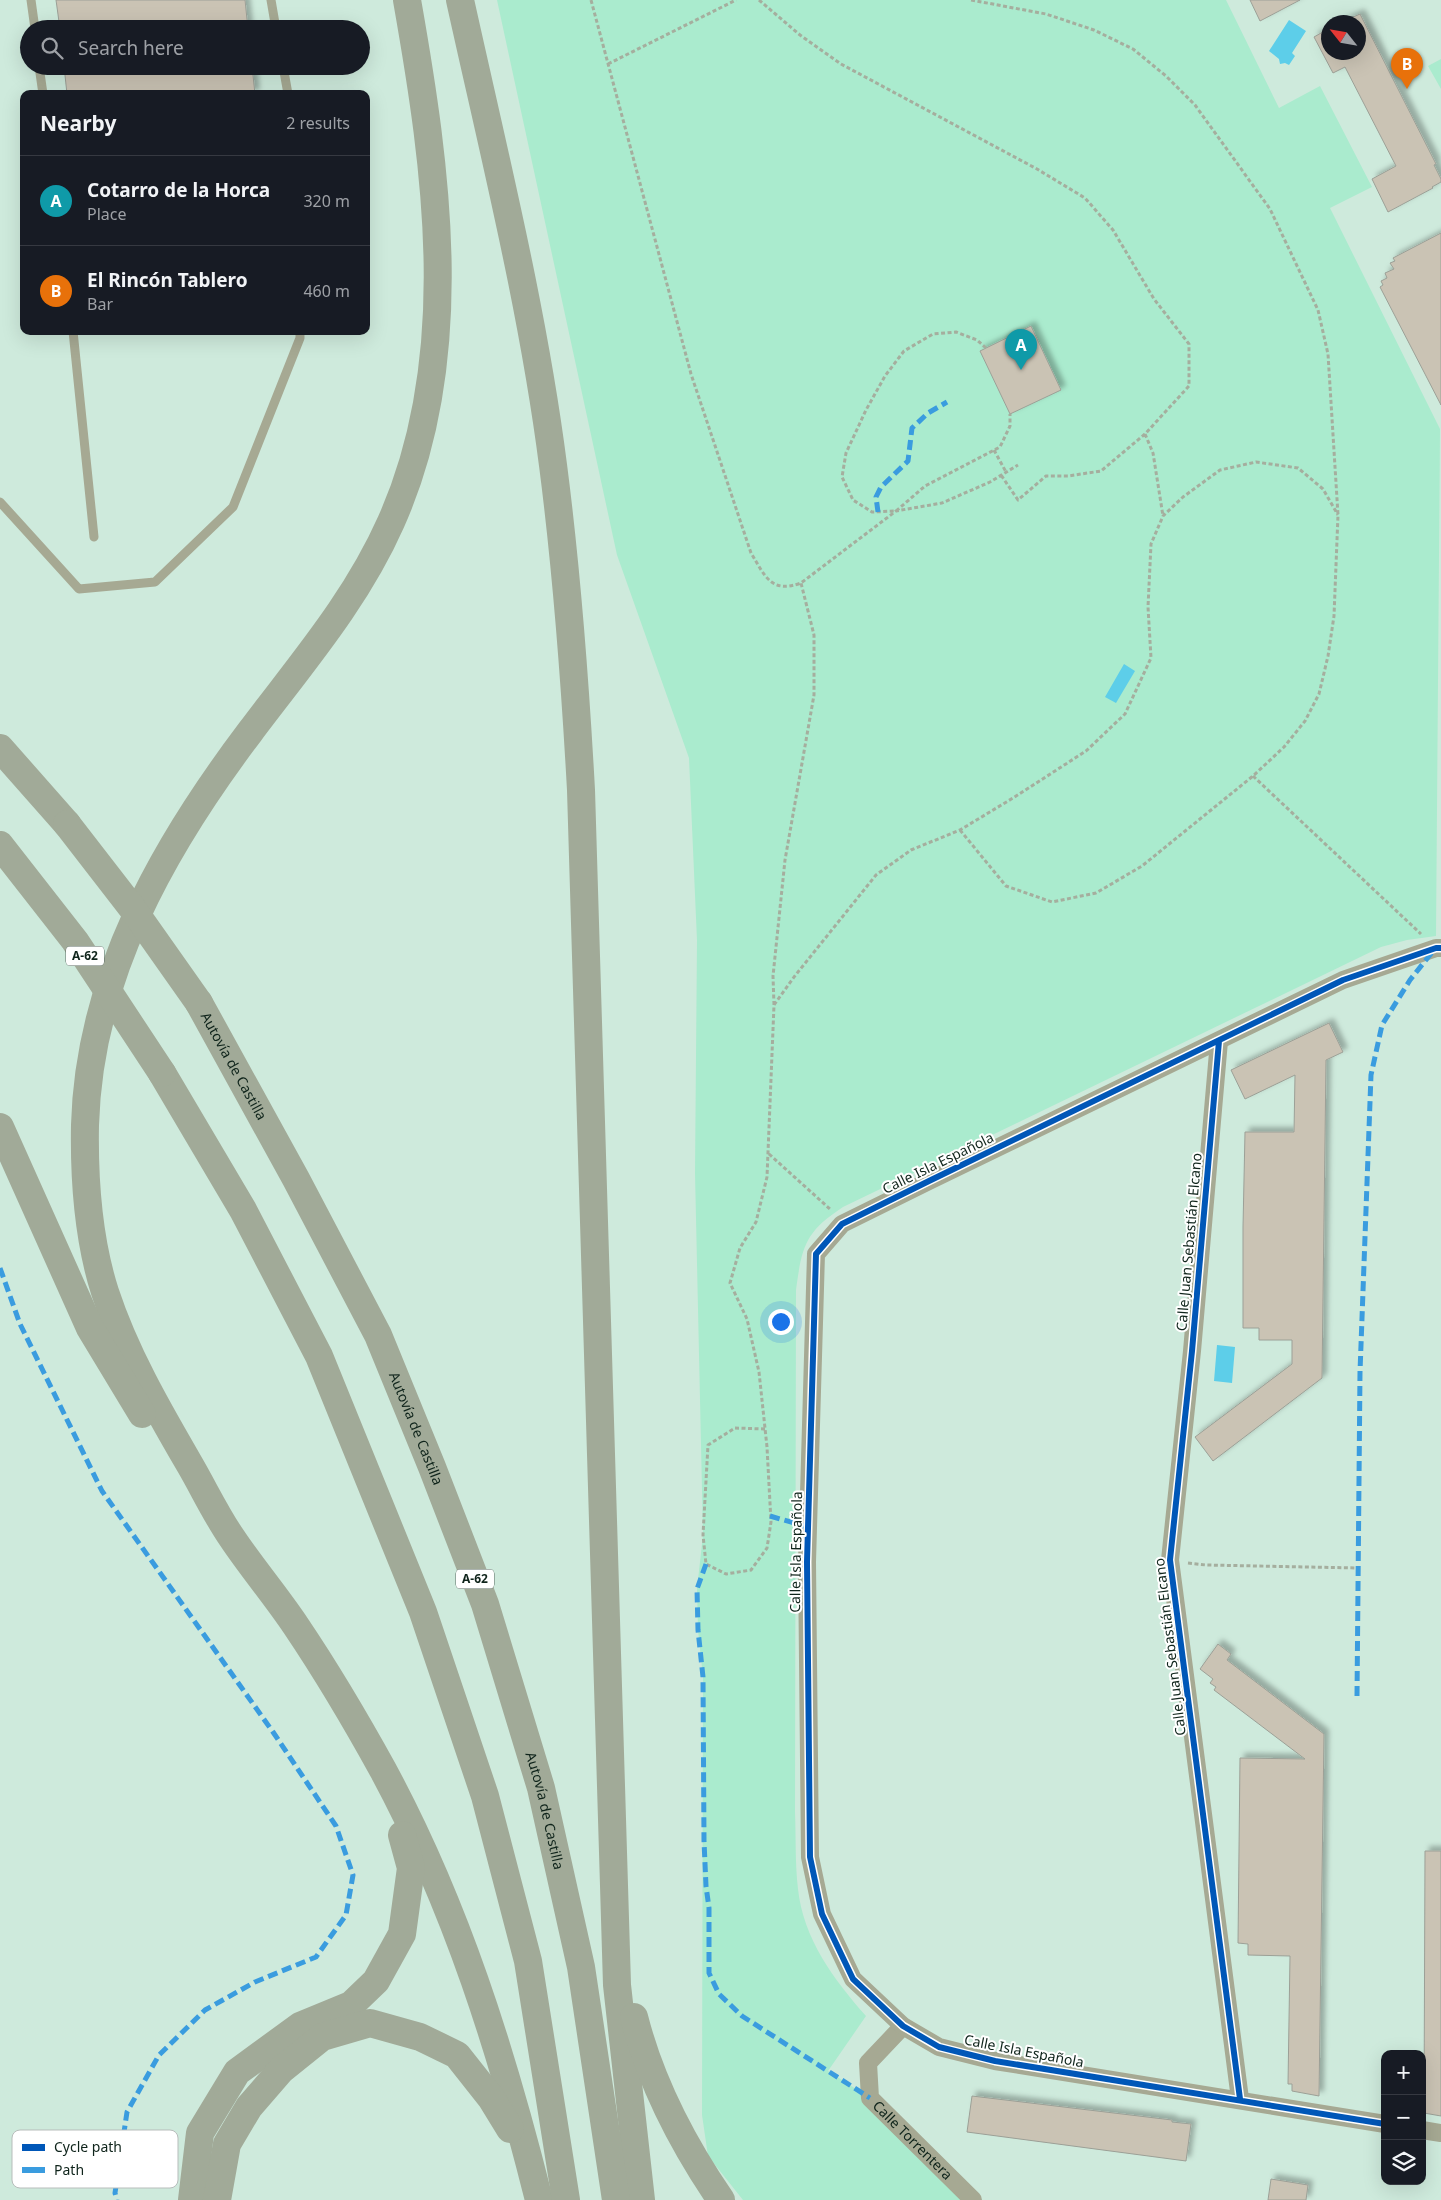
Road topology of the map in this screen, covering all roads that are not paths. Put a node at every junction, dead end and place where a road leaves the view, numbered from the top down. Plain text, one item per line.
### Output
1 (31, 0) edge
2 (270, 0) edge
3 (408, 0) edge
4 (460, 0) edge
5 (34, 20) edge
6 (274, 20) edge
7 (40, 75) edge
8 (285, 75) edge
9 (42, 90) edge
10 (287, 90) edge
11 (73, 335) edge
12 (300, 335) edge
13 (0, 502) edge
14 (94, 537) dead end
15 (0, 748) edge
16 (0, 846) edge
17 (1438, 948) edge
18 (1219, 1041) junction
19 (0, 1127) edge
20 (230, 1535) junction
21 (386, 1775) junction
22 (614, 1876) junction
23 (903, 2026) junction
24 (1240, 2099) junction
25 (1381, 2123) edge
26 (1426, 2131) edge
27 (1441, 2133) edge
28 (529, 2161) junction
29 (192, 2200) edge
30 (216, 2200) edge
31 (539, 2200) edge
32 (566, 2200) edge
33 (616, 2200) edge
34 (641, 2200) edge
35 (721, 2200) edge
36 (973, 2200) edge

1 - 5 lane
2 - 6 lane
3 - 20 highway
4 - 22 highway
7 - 9 lane
8 - 10 lane
11 - 14 lane
12 - 13 lane
15 - 33 highway, Autovía de Castilla / A-62, bridge
16 - 32 highway, A-62, bridge
17 - 18 street, Calle Isla Española
18 - 23 street, Calle Isla Española
18 - 24 street, Calle Juan Sebastián Elcano
19 - 20 highway
20 - 21 highway
21 - 28 highway
21 - 29 highway
22 - 34 highway
22 - 35 highway
23 - 24 street, Calle Isla Española
23 - 36 street, Calle Torrentera
24 - 25 street, Calle Isla Española
26 - 27 street
28 - 30 highway
28 - 31 highway

